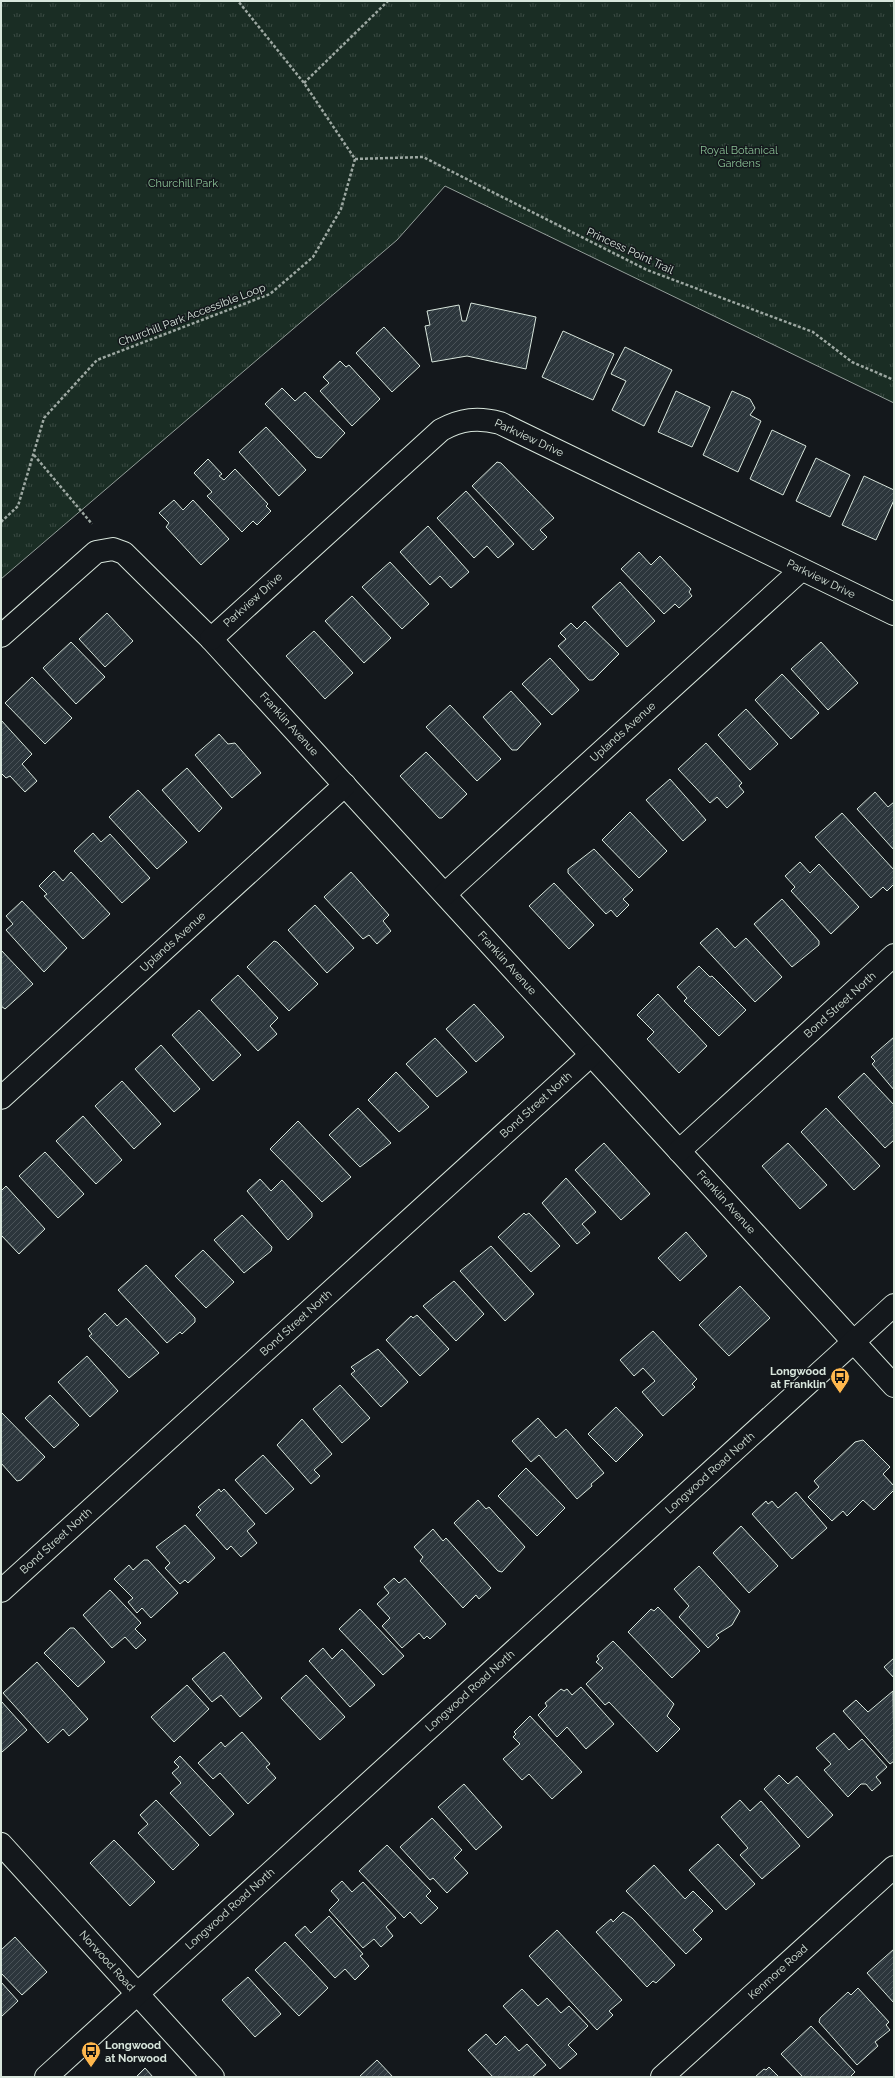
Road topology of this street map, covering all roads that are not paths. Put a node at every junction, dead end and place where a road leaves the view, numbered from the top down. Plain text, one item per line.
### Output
1 (801, 570) junction
2 (894, 614) edge
3 (1, 636) edge
4 (211, 638) junction
5 (345, 785) junction
6 (444, 894) junction
7 (894, 955) edge
8 (591, 1055) junction
9 (1, 1098) edge
10 (679, 1151) junction
11 (894, 1306) edge
12 (854, 1342) junction
13 (894, 1386) edge
14 (1, 1591) edge
15 (1, 1844) edge
16 (894, 1867) edge
17 (138, 1994) junction
18 (46, 2077) edge
19 (213, 2077) edge
20 (662, 2077) edge

1 - 2 street, Parkview Drive
1 - 4 street, Parkview Drive
1 - 6 street, Uplands Avenue
3 - 4 street, Franklin Avenue
4 - 5 street, Franklin Avenue
5 - 6 street, Franklin Avenue
5 - 9 street, Uplands Avenue
6 - 8 street, Franklin Avenue
7 - 10 street, Bond Street North
8 - 10 street, Franklin Avenue
8 - 14 street, Bond Street North
10 - 12 street, Franklin Avenue
11 - 12 street, Longwood Road North
12 - 13 street, Franklin Avenue
12 - 17 street, Longwood Road North
15 - 17 street, Norwood Road
16 - 20 street, Kenmore Road
17 - 18 street, Longwood Road North
17 - 19 street, Norwood Road

